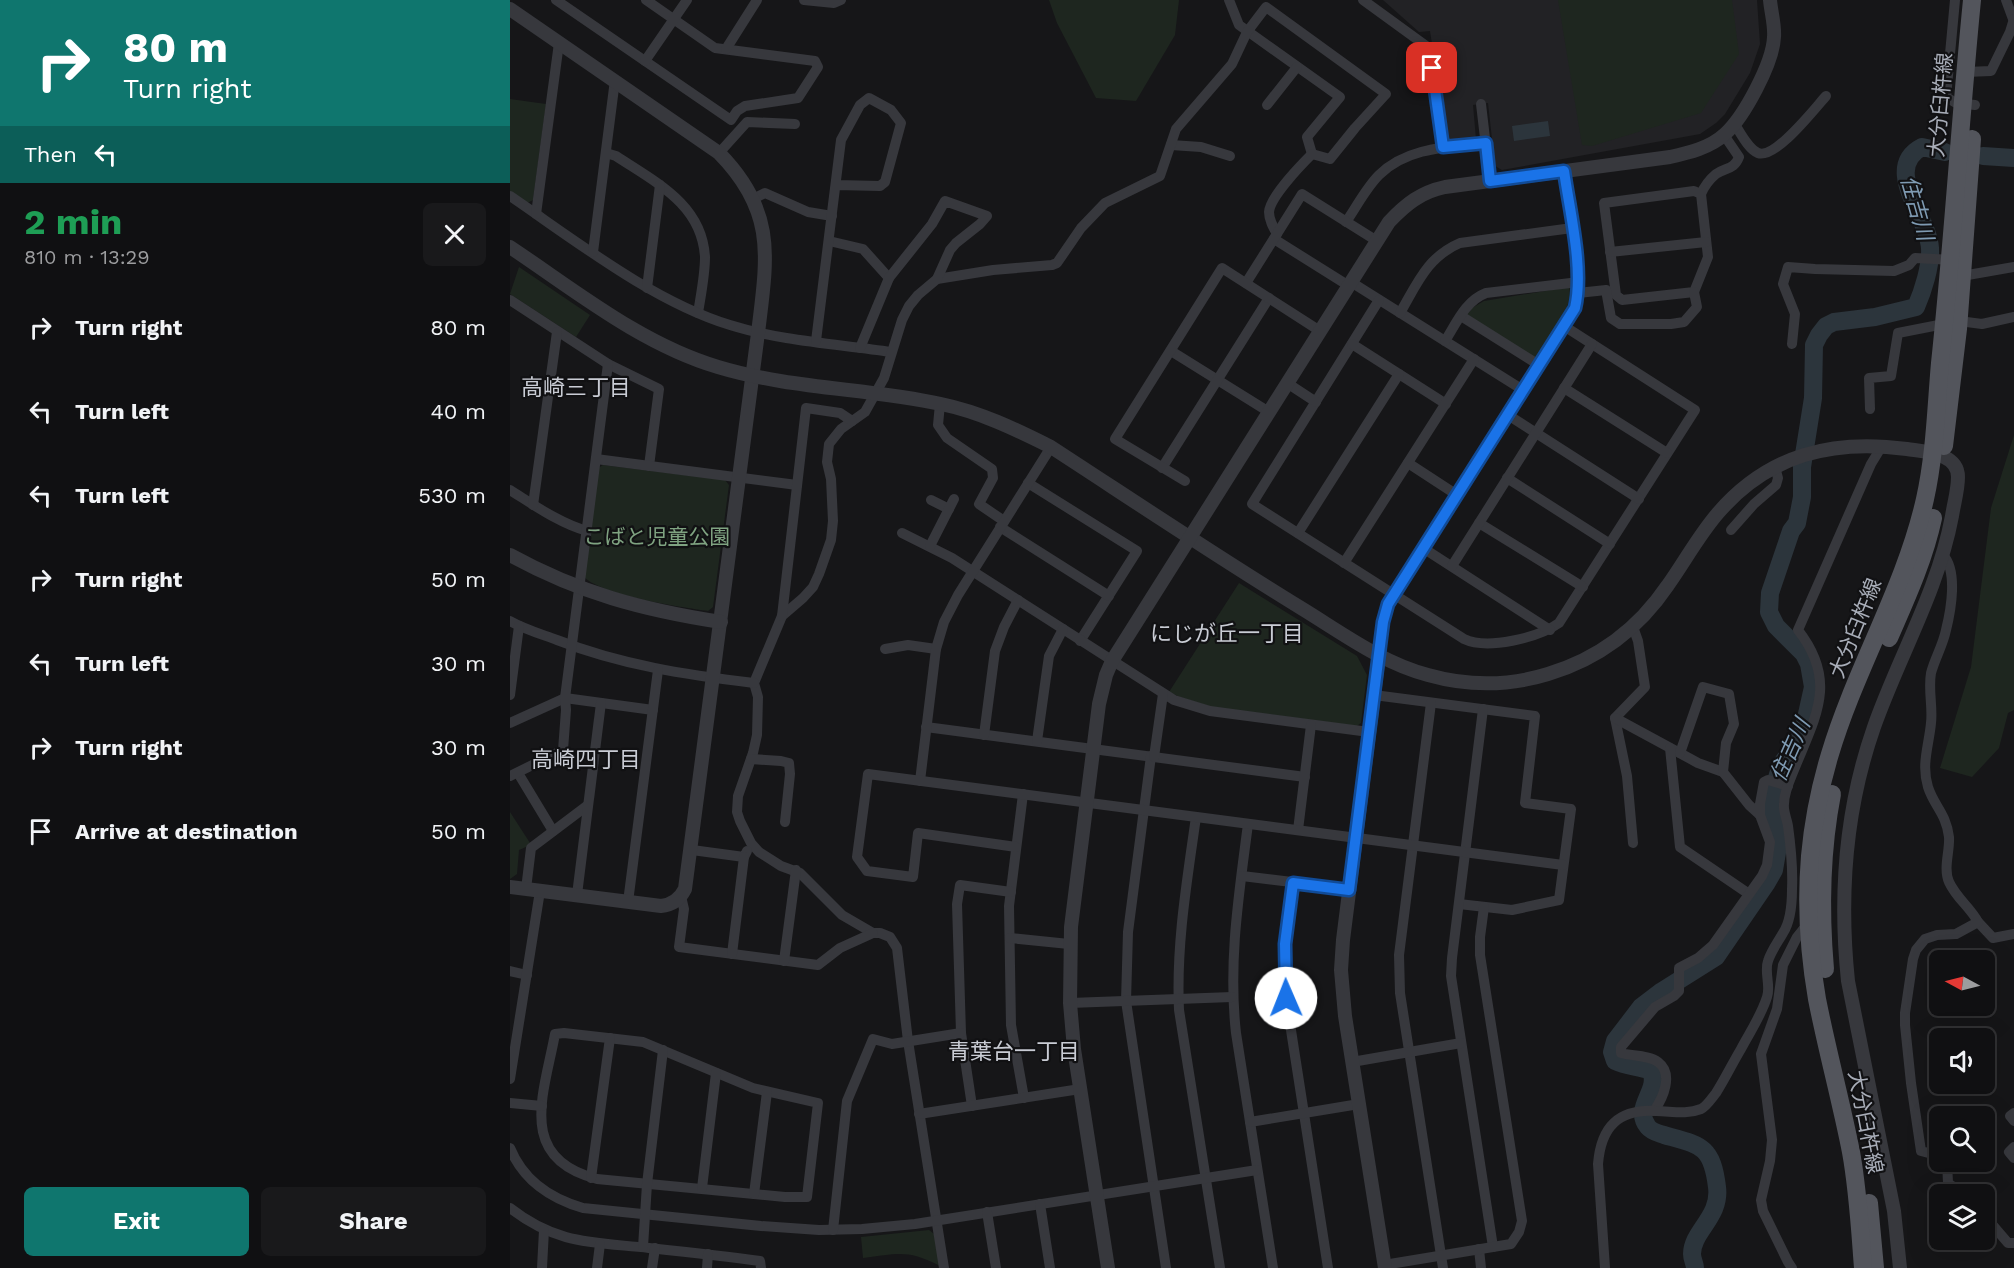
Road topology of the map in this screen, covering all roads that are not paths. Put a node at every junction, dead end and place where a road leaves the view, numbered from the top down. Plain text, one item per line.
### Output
1 (556, 0) edge
2 (646, 0) edge
3 (687, 0) edge
4 (757, 0) edge
5 (804, 0) edge
6 (841, 0) edge
7 (1229, 0) edge
8 (1363, 0) edge
9 (1770, 0) edge
10 (1955, 0) edge
11 (1972, 0) edge
12 (1984, 0) edge
13 (2006, 0) edge
14 (510, 9) edge
15 (674, 19) junction
16 (2014, 19) edge
17 (1247, 32) junction
18 (559, 43) junction
19 (726, 49) junction
20 (645, 61) junction
21 (1297, 67) junction
22 (1971, 72) junction
23 (615, 80) junction
24 (1826, 96) dead end
25 (1481, 104) dead end
26 (1969, 104) junction
27 (1267, 105) dead end
28 (1734, 123) junction
29 (795, 124) dead end
30 (1724, 135) junction
31 (1486, 143) junction
32 (1171, 146) junction
33 (1443, 147) junction
34 (606, 153) junction
35 (719, 153) junction
36 (1312, 154) junction
37 (1230, 156) dead end
38 (1564, 171) junction
39 (1490, 181) junction
40 (660, 185) junction
41 (836, 185) junction
42 (1701, 194) junction
43 (510, 196) edge
44 (753, 199) junction
45 (536, 214) junction
46 (832, 216) junction
47 (1346, 222) junction
48 (1572, 228) junction
49 (1275, 236) junction
50 (829, 241) junction
51 (1377, 241) junction
52 (1706, 242) junction
53 (510, 248) edge
54 (593, 252) junction
55 (1610, 252) junction
56 (1953, 264) junction
57 (2014, 267) edge
58 (889, 278) junction
59 (937, 279) junction
60 (1246, 283) junction
61 (1350, 284) junction
62 (647, 288) junction
63 (1578, 288) junction
64 (1694, 292) junction
65 (1269, 298) junction
66 (510, 300) edge
67 (1379, 300) junction
68 (698, 313) junction
69 (1400, 313) junction
70 (1461, 316) junction
71 (2014, 317) edge
72 (1952, 322) junction
73 (1564, 326) junction
74 (1320, 331) junction
75 (557, 332) junction
76 (758, 333) junction
77 (816, 341) junction
78 (1445, 341) junction
79 (1352, 344) junction
80 (1592, 344) junction
81 (1792, 344) dead end
82 (860, 348) junction
83 (1171, 351) junction
84 (891, 352) junction
85 (1474, 359) junction
86 (608, 364) junction
87 (1539, 365) junction
88 (1399, 374) junction
89 (752, 376) junction
90 (1218, 380) junction
91 (1287, 383) junction
92 (1564, 388) junction
93 (1524, 390) junction
94 (1316, 402) junction
95 (940, 404) junction
96 (1446, 404) junction
97 (1870, 409) dead end
98 (1269, 412) junction
99 (1508, 415) junction
100 (852, 421) junction
101 (1536, 432) junction
102 (1882, 446) junction
103 (1051, 447) junction
104 (1667, 453) junction
105 (1937, 455) junction
106 (596, 459) junction
107 (1408, 463) junction
108 (650, 466) junction
109 (1775, 467) junction
110 (1162, 468) junction
111 (739, 478) junction
112 (1508, 478) junction
113 (1185, 481) dead end
114 (1028, 483) junction
115 (797, 485) junction
116 (510, 490) edge
117 (1457, 495) junction
118 (954, 499) dead end
119 (1639, 499) junction
120 (931, 500) dead end
121 (534, 505) junction
122 (949, 509) junction
123 (1479, 523) junction
124 (1002, 524) junction
125 (1731, 530) dead end
126 (587, 531) junction
127 (902, 533) dead end
128 (1298, 533) junction
129 (1190, 537) junction
130 (1610, 544) junction
131 (930, 546) junction
132 (1423, 548) junction
133 (510, 555) edge
134 (1943, 555) junction
135 (1344, 563) junction
136 (1452, 566) junction
137 (973, 571) junction
138 (1583, 587) junction
139 (579, 588) junction
140 (1394, 594) junction
141 (1109, 596) junction
142 (1018, 600) junction
143 (782, 616) junction
144 (721, 622) junction
145 (514, 623) edge
146 (1633, 627) junction
147 (1063, 630) junction
148 (1550, 630) junction
149 (1080, 640) junction
150 (572, 646) junction
151 (885, 649) dead end
152 (936, 649) junction
153 (1378, 655) junction
154 (1112, 661) junction
155 (658, 670) junction
156 (714, 678) junction
157 (754, 683) junction
158 (1162, 693) junction
159 (510, 695) edge
160 (1374, 695) junction
161 (565, 698) junction
162 (601, 703) junction
163 (1431, 703) junction
164 (1484, 709) junction
165 (653, 710) junction
166 (1615, 718) junction
167 (510, 723) edge
168 (1311, 725) junction
169 (926, 727) junction
170 (1369, 732) junction
171 (984, 735) junction
172 (1037, 741) junction
173 (1093, 749) junction
174 (1675, 751) junction
175 (1153, 757) junction
176 (751, 759) junction
177 (1723, 772) junction
178 (514, 774) edge
179 (1305, 777) junction
180 (920, 781) junction
181 (1785, 785) junction
182 (1023, 794) junction
183 (1087, 802) junction
184 (588, 805) junction
185 (1144, 810) junction
186 (1760, 815) junction
187 (1196, 817) junction
188 (785, 822) dead end
189 (1248, 824) junction
190 (1298, 830) junction
191 (554, 831) junction
192 (1356, 838) junction
193 (751, 843) junction
194 (1633, 843) dead end
195 (1413, 845) junction
196 (1016, 847) junction
197 (692, 850) junction
198 (1465, 852) junction
199 (744, 856) junction
200 (1563, 865) junction
201 (796, 870) junction
202 (1242, 876) junction
203 (1293, 883) junction
204 (510, 887) edge
205 (533, 890) junction
206 (1349, 890) junction
207 (1011, 892) junction
208 (1749, 894) junction
209 (577, 895) junction
210 (681, 896) junction
211 (628, 902) junction
212 (1459, 904) junction
213 (1484, 907) junction
214 (1815, 919) junction
215 (1978, 922) junction
216 (873, 933) junction
217 (2014, 934) edge
218 (1010, 938) junction
219 (1070, 944) junction
220 (732, 954) junction
221 (784, 961) junction
222 (510, 971) edge
223 (527, 975) junction
224 (1232, 997) junction
225 (1179, 999) junction
226 (1126, 1001) junction
227 (1070, 1003) junction
228 (961, 1033) junction
229 (610, 1038) junction
230 (908, 1041) junction
231 (1461, 1043) junction
232 (663, 1050) junction
233 (1409, 1052) junction
234 (1352, 1062) junction
235 (716, 1073) junction
236 (510, 1079) edge
237 (1080, 1089) junction
238 (767, 1092) junction
239 (1024, 1098) junction
240 (510, 1103) edge
241 (1359, 1104) junction
242 (542, 1106) junction
243 (972, 1106) junction
244 (1652, 1111) junction
245 (1303, 1113) junction
246 (2014, 1113) edge
247 (919, 1114) junction
248 (2014, 1121) edge
249 (1250, 1122) junction
250 (2014, 1147) edge
251 (510, 1148) edge
252 (1929, 1153) edge
253 (2014, 1158) edge
254 (1257, 1170) junction
255 (591, 1178) junction
256 (1206, 1178) junction
257 (648, 1184) junction
258 (1152, 1186) junction
259 (702, 1188) junction
260 (754, 1194) junction
261 (1097, 1195) junction
262 (1040, 1204) junction
263 (510, 1208) edge
264 (987, 1212) junction
265 (645, 1215) junction
266 (936, 1220) junction
267 (1995, 1228) edge
268 (544, 1230) junction
269 (832, 1230) junction
270 (2014, 1243) edge
271 (600, 1244) junction
272 (643, 1247) junction
273 (1493, 1247) junction
274 (655, 1248) junction
275 (1479, 1249) junction
276 (708, 1254) junction
277 (1441, 1255) junction
278 (1385, 1266) edge
279 (542, 1268) edge
280 (597, 1268) edge
281 (652, 1268) edge
282 (707, 1268) edge
283 (760, 1268) edge
284 (944, 1268) edge
285 (996, 1268) edge
286 (1050, 1268) edge
287 (1108, 1268) edge
288 (1166, 1268) edge
289 (1220, 1268) edge
290 (1273, 1268) edge
291 (1328, 1268) edge
292 (1443, 1268) edge
293 (1481, 1268) edge
294 (1605, 1268) edge
295 (1792, 1268) edge
296 (1863, 1268) edge
297 (1875, 1268) edge
298 (1900, 1268) edge

1 - 20 street
2 - 15 street
3 - 15 street
4 - 19 street
5 - 6 street
7 - 17 street
8 - 33 street
9 - 28 street
10 - 26 street
11 - 22 main road, 大分臼杵線
12 - 22 main road, 大分臼杵線
13 - 16 street
14 - 18 street
15 - 19 street
15 - 20 street
16 - 22 street
17 - 21 street
17 - 32 street
17 - 36 street
18 - 23 street
18 - 45 street
19 - 20 street
21 - 27 street
21 - 36 street
22 - 26 main road, 大分臼杵線
23 - 34 street
23 - 35 street
24 - 28 street
25 - 31 street
26 - 56 main road, 大分臼杵線
28 - 30 street
29 - 35 street
30 - 38 street
30 - 42 street
31 - 33 street
31 - 39 street
32 - 37 street
32 - 59 street
33 - 47 street
34 - 40 street
34 - 54 street
35 - 44 street
36 - 49 street
38 - 39 street
38 - 48 street
39 - 51 street
40 - 62 street
40 - 68 street
41 - 41 street
41 - 46 street
42 - 52 street
42 - 55 street
43 - 45 street
44 - 46 street
44 - 76 street
45 - 54 street
46 - 50 street
47 - 49 street
47 - 51 street
48 - 63 street
48 - 69 street
49 - 60 street
49 - 61 street
50 - 58 street
50 - 77 street
51 - 61 street
52 - 55 street
52 - 64 street
53 - 89 street
54 - 62 street
55 - 64 street
56 - 57 street
56 - 72 main road, 大分臼杵線
56 - 81 street
58 - 59 street
58 - 82 street
59 - 84 street
60 - 65 street
60 - 83 street
61 - 67 street
61 - 74 street
62 - 68 street
63 - 64 street
63 - 70 street
63 - 73 street
65 - 74 street
65 - 90 street
66 - 75 street
67 - 69 street
67 - 79 street
68 - 76 street
69 - 78 street
70 - 78 street
70 - 87 street
71 - 72 street
72 - 97 street
72 - 105 main road, 大分臼杵線
73 - 80 street
73 - 87 street
74 - 91 street
75 - 86 street
75 - 121 street
76 - 77 street
76 - 89 street
77 - 82 street
78 - 85 street
79 - 88 street
79 - 94 street
80 - 92 street
80 - 104 street
82 - 84 street
83 - 90 street
83 - 110 street
84 - 100 street
85 - 93 street
85 - 96 street
86 - 106 street
86 - 108 street
87 - 93 street
88 - 96 street
88 - 128 street
89 - 95 street
89 - 111 street
90 - 98 street
90 - 110 street
91 - 94 street
91 - 98 street
92 - 101 street
92 - 104 street
93 - 99 street
94 - 128 street
95 - 103 street
95 - 124 street
96 - 107 street
98 - 129 street
99 - 101 street
99 - 117 street
100 - 115 street
100 - 143 street
101 - 112 street
101 - 119 street
102 - 105 street
102 - 109 street
102 - 181 street
103 - 114 street
103 - 129 street
104 - 119 street
105 - 134 street
105 - 214 main road, 大分臼杵線
106 - 108 street
106 - 126 street
107 - 117 street
107 - 135 street
108 - 111 street
109 - 125 street
109 - 146 street
110 - 113 street
111 - 115 street
111 - 144 street
112 - 123 street
112 - 130 street
114 - 124 street
114 - 141 street
115 - 143 street
116 - 121 street
117 - 132 street
118 - 122 street
119 - 130 street
120 - 122 street
121 - 126 street
122 - 131 street
123 - 136 street
123 - 138 street
124 - 137 street
124 - 141 street
126 - 139 street
127 - 131 street
128 - 135 street
129 - 153 street
129 - 154 street
130 - 138 street
131 - 137 street
132 - 136 street
132 - 140 street
133 - 139 street
134 - 215 street
134 - 298 street
135 - 140 street
136 - 148 street
137 - 142 street
137 - 152 street
138 - 148 street
139 - 144 street
139 - 150 street
140 - 148 street
140 - 153 street
141 - 149 street
142 - 147 street
142 - 171 street
143 - 157 street
144 - 156 street
145 - 150 street
145 - 159 street
146 - 153 street
146 - 166 street
147 - 149 street
147 - 172 street
149 - 154 street
150 - 155 street
150 - 161 street
151 - 152 street
152 - 169 street
153 - 160 street
154 - 158 street
154 - 173 street
155 - 156 street
155 - 165 street
156 - 157 street
156 - 197 street
157 - 176 street
158 - 168 street
158 - 175 street
160 - 163 street
160 - 170 street
161 - 162 street
161 - 167 street
161 - 178 street
162 - 165 street
162 - 184 street
163 - 164 street
163 - 195 street
164 - 198 street
164 - 200 street
165 - 211 street
166 - 174 street
166 - 194 street
168 - 170 street
168 - 179 street
169 - 171 street
169 - 180 street
170 - 192 street
171 - 172 street
172 - 173 street
173 - 175 street
173 - 183 street
174 - 177 street
174 - 177 street
174 - 208 street
175 - 179 street
175 - 185 street
176 - 188 street
176 - 193 street
177 - 186 street
178 - 191 street
179 - 190 street
180 - 182 street
180 - 196 street
181 - 186 street
181 - 244 street
182 - 183 street
182 - 196 street
183 - 185 street
183 - 219 street
184 - 191 street
184 - 209 street
185 - 187 street
185 - 226 street
186 - 208 street
187 - 189 street
187 - 225 street
189 - 190 street
189 - 202 street
190 - 192 street
191 - 205 street
192 - 195 street
192 - 206 street
193 - 199 street
193 - 201 street
195 - 198 street
195 - 233 street
196 - 207 street
197 - 199 street
197 - 210 street
198 - 200 street
198 - 212 street
199 - 220 street
200 - 213 street
201 - 216 street
201 - 221 street
202 - 203 street
202 - 224 street
203 - 206 street
203 - 245 street
204 - 205 street
205 - 209 street
205 - 223 street
206 - 234 street
207 - 218 street
207 - 228 street
208 - 244 street
209 - 211 street
210 - 211 street
210 - 220 street
212 - 213 street
212 - 231 street
213 - 273 street
214 - 295 street
214 - 296 main road, 大分臼杵線
214 - 297 main road, 大分臼杵線
215 - 217 street
215 - 252 street
216 - 221 street
216 - 230 street
218 - 219 street
218 - 239 street
219 - 227 street
220 - 221 street
222 - 223 street
223 - 236 street
224 - 225 street
224 - 249 street
225 - 226 street
225 - 256 street
226 - 227 street
226 - 258 street
227 - 237 street
228 - 230 street
228 - 243 street
229 - 232 street
229 - 242 street
229 - 255 street
230 - 247 street
230 - 269 street
231 - 233 street
231 - 273 street
232 - 235 street
232 - 257 street
233 - 234 street
233 - 277 street
234 - 241 street
235 - 238 street
235 - 259 street
237 - 239 street
237 - 261 street
238 - 260 street
238 - 260 street
239 - 243 street
240 - 242 street
241 - 245 street
241 - 278 street
242 - 255 street
243 - 247 street
244 - 294 street
245 - 249 street
245 - 291 street
246 - 248 street
247 - 266 street
249 - 254 street
250 - 253 street
251 - 265 street
254 - 256 street
254 - 290 street
255 - 257 street
256 - 258 street
256 - 289 street
257 - 259 street
257 - 265 street
258 - 261 street
258 - 288 street
259 - 260 street
261 - 262 street
261 - 287 street
262 - 264 street
262 - 286 street
263 - 268 street
264 - 266 street
264 - 285 street
265 - 269 street
265 - 272 street
266 - 269 street
266 - 284 street
267 - 270 street
268 - 271 street
268 - 279 street
271 - 272 street
271 - 280 street
272 - 274 street
273 - 275 street
274 - 276 street
274 - 281 street
275 - 277 street
275 - 293 street
276 - 282 street
276 - 283 street
277 - 278 street
277 - 292 street

